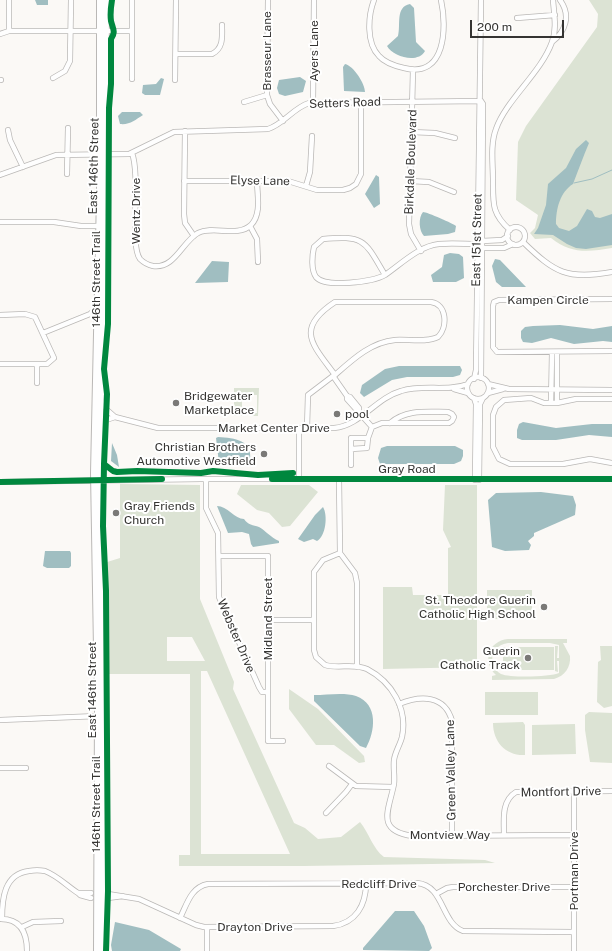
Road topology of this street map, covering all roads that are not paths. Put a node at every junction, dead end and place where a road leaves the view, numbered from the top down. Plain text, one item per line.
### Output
1 (9, 0) edge
2 (70, 0) edge
3 (100, 0) edge
4 (106, 0) edge
5 (132, 0) edge
6 (176, 0) edge
7 (268, 0) edge
8 (314, 0) edge
9 (374, 0) edge
10 (441, 0) edge
11 (482, 0) edge
12 (553, 0) edge
13 (560, 0) edge
14 (554, 15) junction
15 (517, 18) dead end
16 (222, 25) dead end
17 (9, 31) junction
18 (71, 31) junction
19 (103, 31) junction
20 (132, 31) junction
21 (0, 34) edge
22 (552, 42) junction
23 (176, 54) junction
24 (413, 70) junction
25 (53, 78) dead end
26 (132, 79) dead end
27 (176, 80) dead end
28 (267, 95) junction
29 (481, 101) junction
30 (244, 102) dead end
31 (314, 102) junction
32 (361, 102) junction
33 (413, 102) junction
34 (283, 121) junction
35 (68, 128) dead end
36 (8, 130) dead end
37 (185, 131) junction
38 (411, 132) junction
39 (312, 136) dead end
40 (455, 138) dead end
41 (132, 153) junction
42 (68, 154) junction
43 (103, 155) junction
44 (23, 167) junction
45 (67, 174) dead end
46 (0, 175) edge
47 (184, 181) junction
48 (257, 181) junction
49 (410, 181) junction
50 (306, 186) junction
51 (454, 192) dead end
52 (0, 222) edge
53 (99, 226) junction
54 (250, 226) junction
55 (510, 230) junction
56 (194, 236) junction
57 (508, 236) junction
58 (482, 240) junction
59 (522, 242) junction
60 (477, 244) junction
61 (513, 244) junction
62 (482, 248) junction
63 (421, 251) junction
64 (258, 262) dead end
65 (612, 272) edge
66 (385, 275) junction
67 (612, 299) edge
68 (98, 307) junction
69 (90, 314) junction
70 (0, 315) edge
71 (97, 316) junction
72 (42, 333) junction
73 (554, 352) junction
74 (612, 352) edge
75 (0, 364) edge
76 (37, 364) junction
77 (334, 376) junction
78 (481, 378) junction
79 (474, 379) junction
80 (37, 383) dead end
81 (468, 384) junction
82 (488, 384) junction
83 (446, 388) junction
84 (509, 389) junction
85 (552, 389) junction
86 (557, 389) junction
87 (612, 390) edge
88 (468, 393) junction
89 (488, 393) junction
90 (474, 398) junction
91 (483, 398) junction
92 (612, 399) edge
93 (101, 400) junction
94 (551, 403) junction
95 (557, 403) junction
96 (361, 413) junction
97 (115, 417) junction
98 (390, 423) junction
99 (372, 427) junction
100 (101, 428) junction
101 (300, 428) junction
102 (307, 428) junction
103 (368, 438) junction
104 (351, 449) junction
105 (612, 463) edge
106 (351, 465) dead end
107 (206, 479) junction
108 (299, 479) junction
109 (339, 479) junction
110 (97, 480) junction
111 (477, 480) junction
112 (612, 480) edge
113 (0, 482) edge
114 (340, 553) junction
115 (219, 556) junction
116 (268, 620) junction
117 (313, 620) junction
118 (357, 667) junction
119 (268, 692) junction
120 (400, 704) junction
121 (98, 716) junction
122 (0, 720) edge
123 (283, 741) dead end
124 (329, 766) dead end
125 (0, 768) edge
126 (26, 768) dead end
127 (352, 784) junction
128 (393, 787) junction
129 (574, 791) junction
130 (612, 791) edge
131 (326, 813) dead end
132 (574, 834) junction
133 (452, 835) junction
134 (504, 835) junction
135 (366, 883) junction
136 (574, 886) junction
137 (436, 894) junction
138 (91, 896) dead end
139 (108, 896) dead end
140 (180, 918) junction
141 (1, 919) edge
142 (61, 921) dead end
143 (22, 927) junction
144 (208, 927) junction
145 (574, 932) junction
146 (27, 951) edge
147 (97, 951) edge
148 (103, 951) edge
149 (207, 951) edge
150 (574, 951) edge

1 - 17 street
2 - 18 street
3 - 19 main road, East 146th Street
4 - 19 main road, East 146th Street
5 - 20 street
6 - 23 street
7 - 28 street, Brasseur Lane
8 - 31 street, Ayers Lane
9 - 24 street
10 - 24 street
11 - 29 street, East 151st Street
12 - 14 street
13 - 22 street
14 - 15 street
14 - 22 street
16 - 23 street
17 - 18 street
17 - 21 street
18 - 19 street
18 - 25 street
19 - 20 street
19 - 43 main road, East 146th Street
20 - 26 street
22 - 55 street
23 - 27 street
24 - 33 street, Birkdale Boulevard
28 - 30 street
28 - 34 street, Brasseur Lane
29 - 33 street, Setters Road
29 - 58 street, East 151st Street
29 - 60 street, East 151st Street
31 - 32 street, Setters Road
31 - 34 street, Setters Road
32 - 33 street, Setters Road
32 - 50 street, Elyse Lane
33 - 38 street, Birkdale Boulevard
34 - 37 street, Setters Road
35 - 42 street
36 - 44 street
37 - 41 street, Setters Road
37 - 47 street
38 - 40 street
38 - 49 street, Birkdale Boulevard
39 - 50 street
41 - 43 street, Setters Road
41 - 56 street, Wentz Drive
42 - 43 street, Setters Road
42 - 44 street, Setters Road
42 - 45 street
43 - 53 main road, East 146th Street
43 - 93 main road, East 146th Street
44 - 46 street, Setters Road
47 - 48 street, Elyse Lane
47 - 56 street
48 - 50 street, Elyse Lane
48 - 54 street
49 - 51 street
49 - 63 street, Birkdale Boulevard
52 - 53 street
53 - 68 main road, East 146th Street
54 - 56 street
54 - 64 street
55 - 57 street
55 - 59 street
57 - 58 street
57 - 61 street
58 - 62 street, East 151st Street
59 - 61 street
59 - 65 street
60 - 63 street
60 - 79 street, East 151st Street
61 - 62 street
62 - 78 street, East 151st Street
63 - 66 street
66 - 66 street
67 - 73 street, Kampen Circle
68 - 69 street
68 - 71 main road, East 146th Street
69 - 71 street
69 - 72 street
70 - 72 street
71 - 110 main road, East 146th Street
72 - 76 street
73 - 74 street, Kampen Circle
73 - 85 street
73 - 86 street
75 - 76 street
76 - 80 street
77 - 77 street
77 - 96 street
77 - 102 street
78 - 79 street
78 - 82 street
79 - 81 street
81 - 83 street, Market Center Drive
81 - 88 street
82 - 84 street
82 - 89 street
83 - 88 street, Market Center Drive
83 - 96 street, Market Center Drive
84 - 85 street
84 - 89 street
85 - 86 street
85 - 94 street
86 - 87 street
86 - 95 street
88 - 90 street
89 - 91 street
90 - 91 street
90 - 111 street
91 - 111 street
92 - 95 street
93 - 97 street
93 - 100 main road, East 146th Street
94 - 95 street
94 - 105 street
96 - 99 street
96 - 102 street, Market Center Drive
97 - 100 street
97 - 101 street, Market Center Drive
98 - 98 street
98 - 99 street
99 - 103 street
100 - 110 main road, East 146th Street
101 - 102 street, Market Center Drive
101 - 108 street
103 - 104 street
103 - 104 street
104 - 106 street
107 - 108 street, Gray Road
107 - 110 street, Gray Road
107 - 115 street, Webster Drive
108 - 109 street, Gray Road
109 - 111 street, Gray Road
109 - 114 street
110 - 113 street, Gray Road
110 - 121 main road, East 146th Street
110 - 148 main road, East 146th Street
111 - 112 street, Gray Road
114 - 117 street, Montview Way
114 - 118 street
115 - 116 street, Midland Street
115 - 119 street, Webster Drive
116 - 117 street
116 - 119 street, Midland Street
117 - 118 street, Montview Way
118 - 120 street, Montview Way
119 - 123 street, Midland Street
120 - 128 street, Montview Way
120 - 133 street, Green Valley Lane
121 - 122 street
121 - 147 main road, East 146th Street
124 - 127 street
125 - 126 street
127 - 128 street
127 - 131 street
128 - 133 street, Montview Way
129 - 130 street, Montfort Drive
129 - 132 street, Portman Drive
129 - 134 street, Montfort Drive
132 - 134 street, Montview Way
132 - 136 street, Portman Drive
133 - 134 street, Montview Way
135 - 137 street, Redcliff Drive
135 - 140 street, Redcliff Drive
135 - 144 street, Drayton Drive
136 - 137 street, Porchester Drive
136 - 145 street, Portman Drive
137 - 145 street, Redcliff Drive
138 - 141 street
139 - 140 street, Drayton Drive
140 - 144 street, Drayton Drive
141 - 143 street
142 - 143 street
143 - 146 street
144 - 149 street
145 - 150 street, Portman Drive

